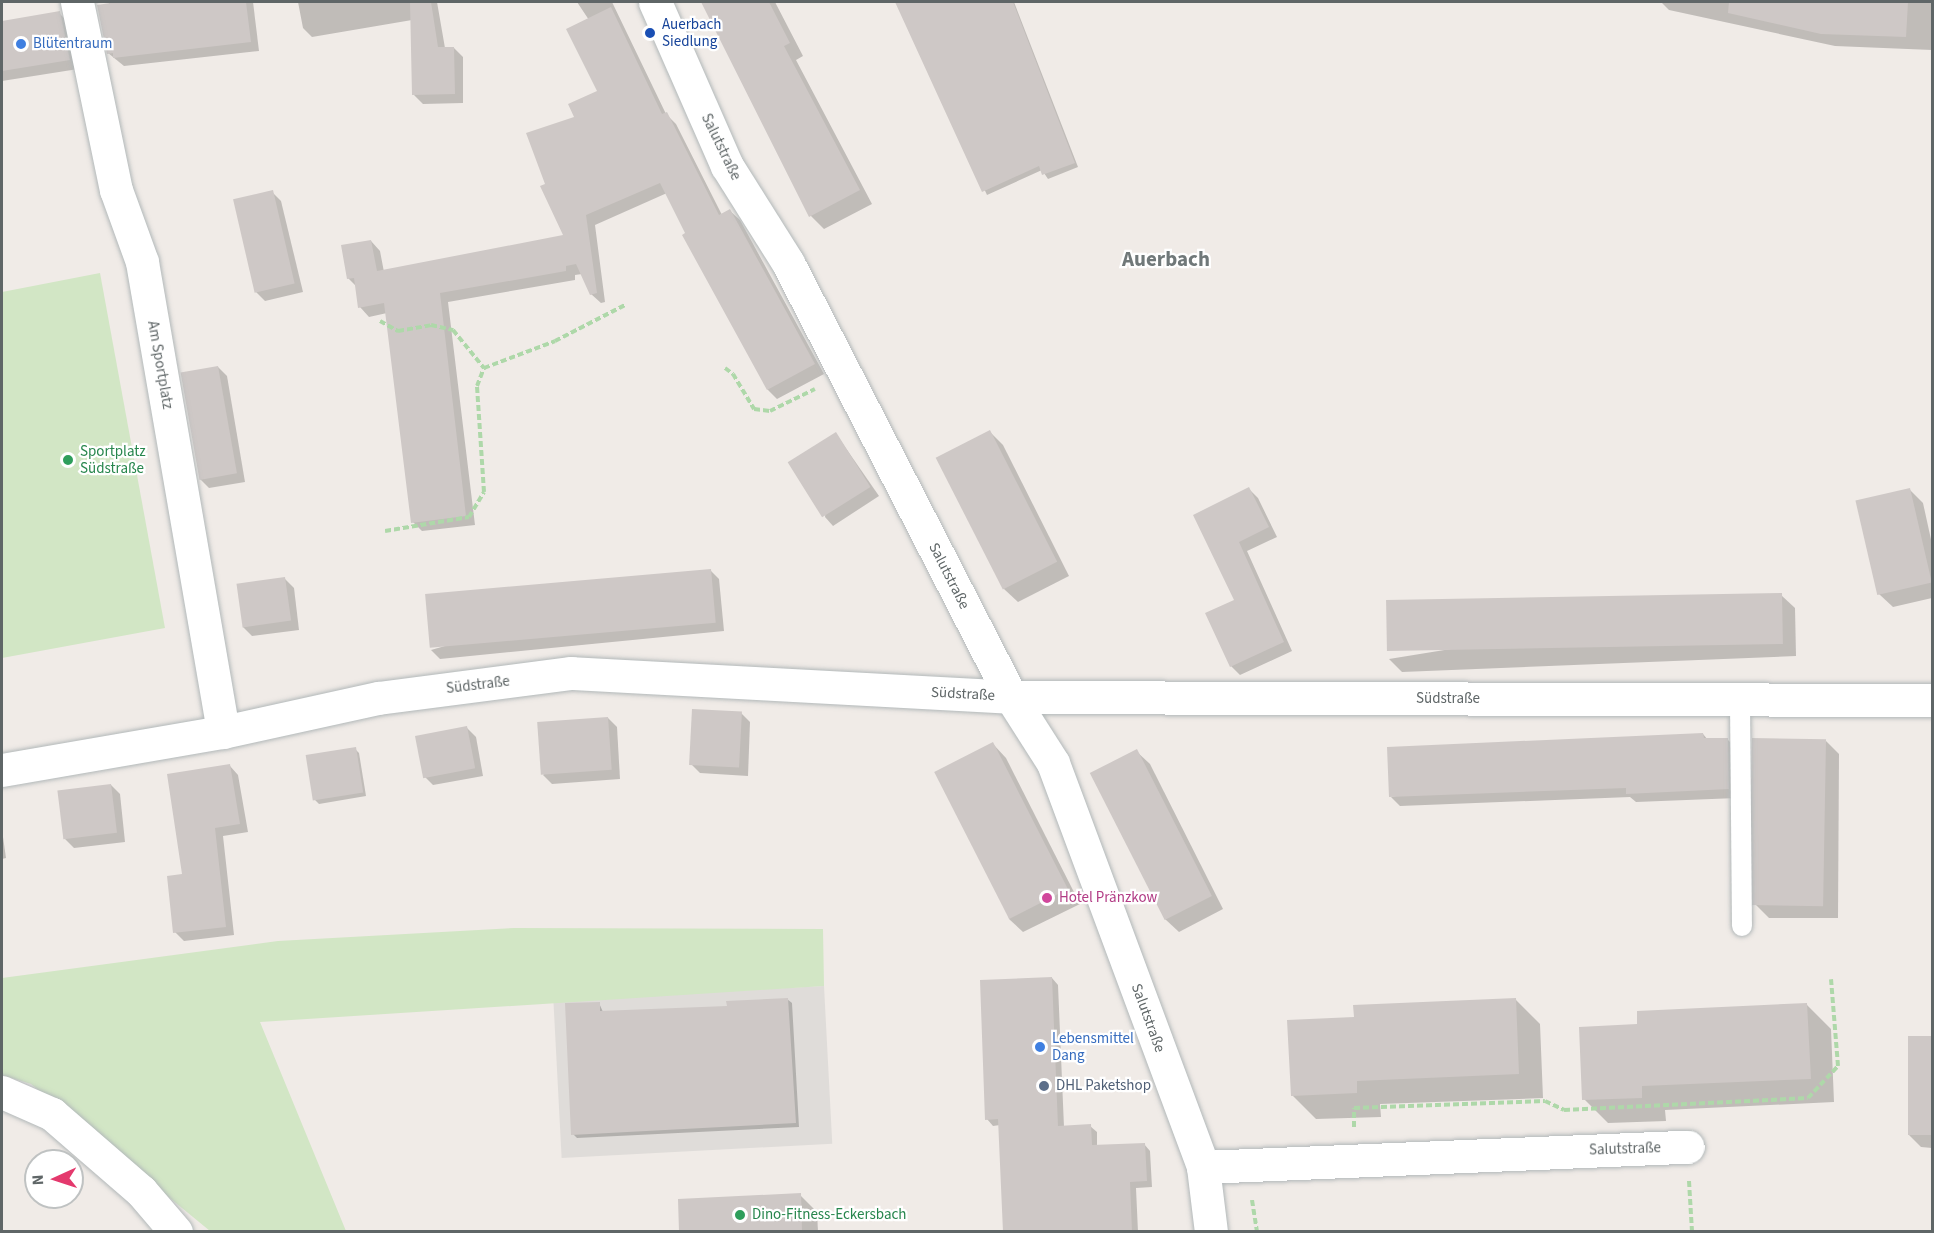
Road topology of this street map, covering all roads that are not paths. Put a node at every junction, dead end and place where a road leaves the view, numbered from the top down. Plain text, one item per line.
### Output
1 (77, 2) edge
2 (656, 2) edge
3 (1011, 697) junction
4 (1932, 700) edge
5 (1740, 701) junction
6 (223, 732) junction
7 (2, 770) edge
8 (1742, 926) dead end
9 (2, 1092) edge
10 (1688, 1147) road end
11 (1203, 1167) junction
12 (176, 1232) edge
13 (1211, 1232) edge

1 - 6 street, Am Sportplatz
2 - 3 street, Salutstraße
3 - 5 street, Südstraße
3 - 6 street, Südstraße
3 - 11 street, Salutstraße
4 - 5 street, Südstraße
5 - 8 lane
6 - 7 street, Südstraße
9 - 12 street
10 - 11 street, Salutstraße
11 - 13 street, Salutstraße

